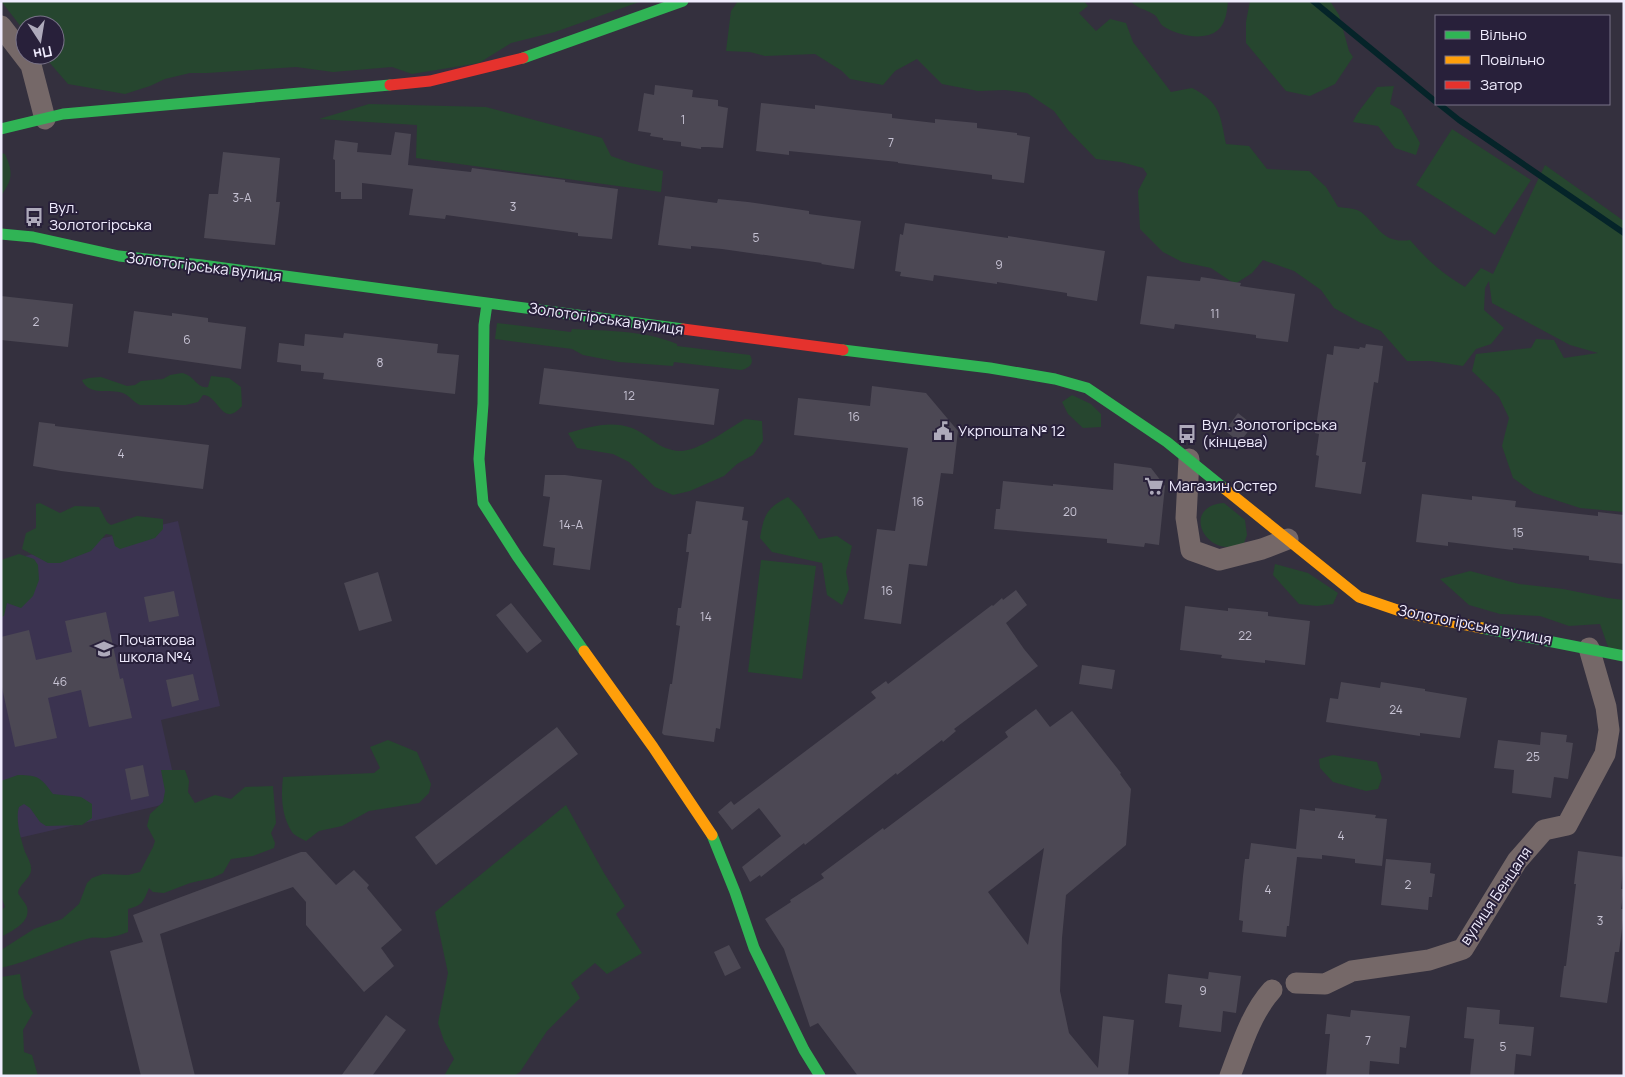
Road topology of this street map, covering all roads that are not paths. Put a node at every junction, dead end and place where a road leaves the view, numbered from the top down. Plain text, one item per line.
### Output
1 (683, 1) edge
2 (1, 26) edge
3 (45, 119) junction
4 (1, 129) edge
5 (1, 234) edge
6 (487, 304) junction
7 (1188, 459) junction
8 (1288, 539) junction
9 (1589, 648) junction
10 (1624, 656) edge
11 (1296, 983) dead end
12 (1272, 990) dead end
13 (820, 1076) edge
14 (1230, 1076) edge

1 - 3 street
2 - 3 street
3 - 4 street
5 - 6 street, Золотогірська вулиця
6 - 7 street, Золотогірська вулиця
6 - 13 street
7 - 8 street, Золотогірська вулиця
7 - 8 street
8 - 9 street, Золотогірська вулиця
9 - 10 street, Золотогірська вулиця
9 - 11 street, вулиця Бенцаля
12 - 14 street

